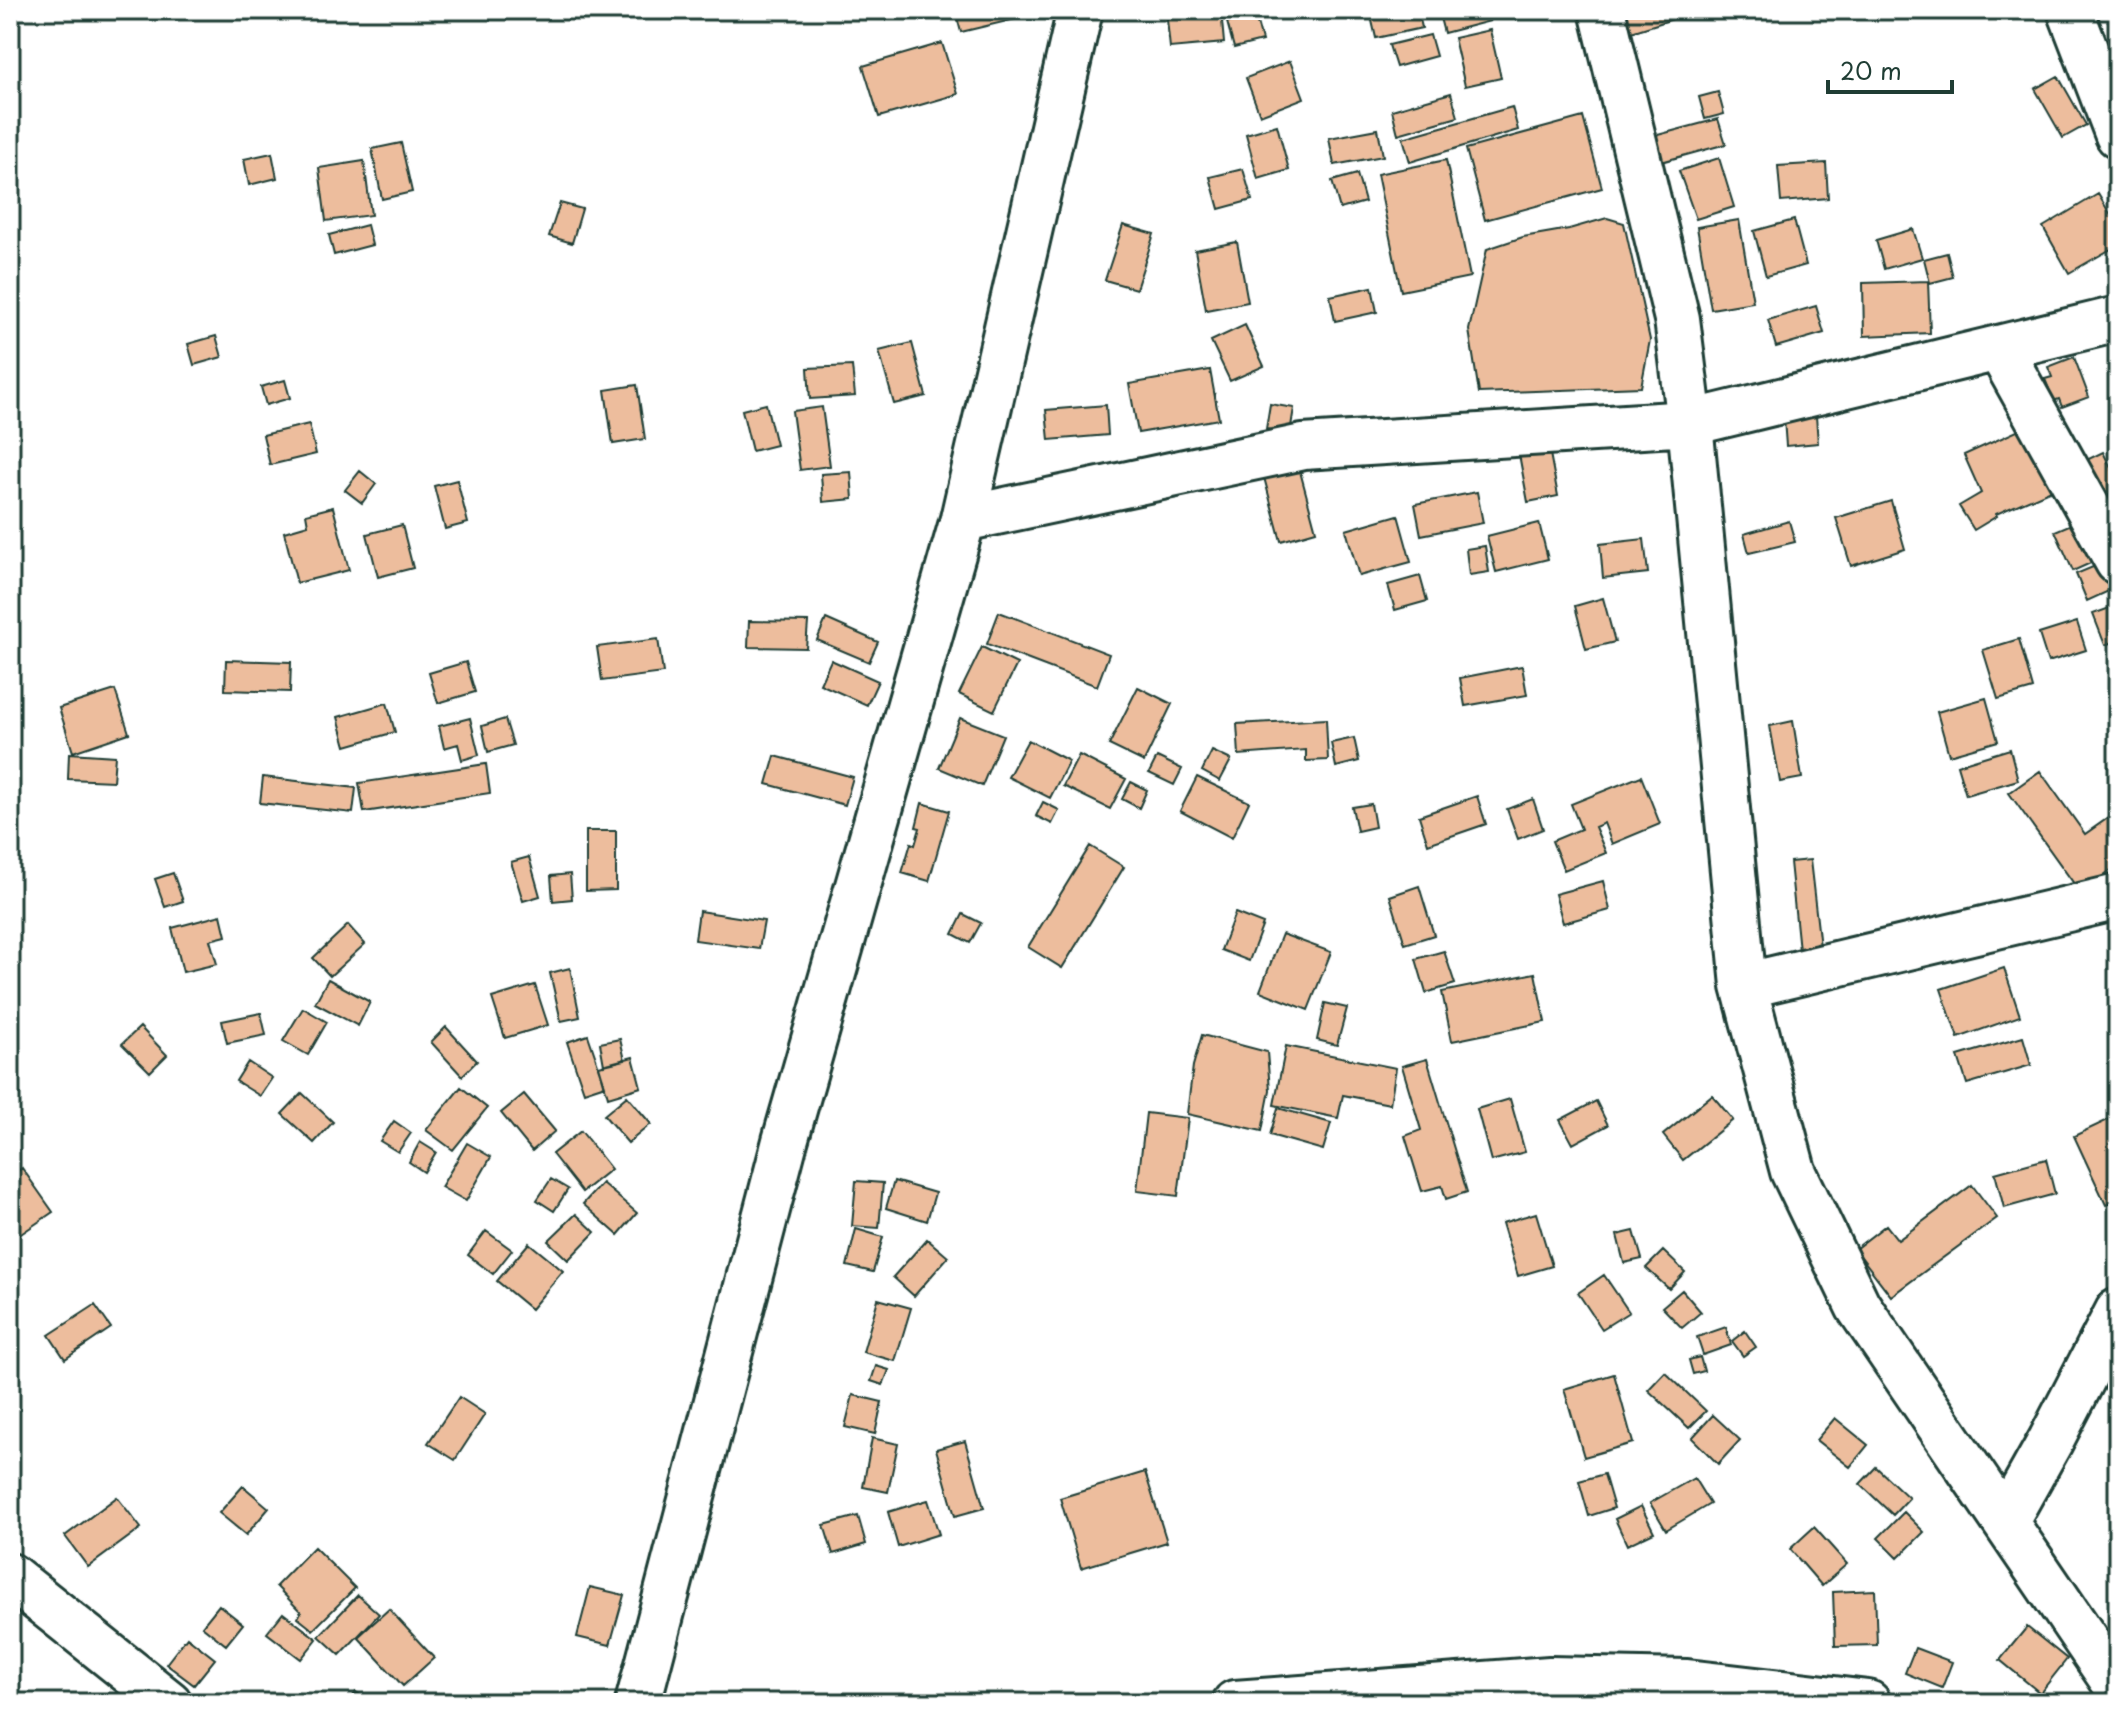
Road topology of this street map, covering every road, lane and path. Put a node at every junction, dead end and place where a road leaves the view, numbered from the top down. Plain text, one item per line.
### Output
1 (1080, 10) edge
2 (1602, 10) edge
3 (2070, 10) edge
4 (2118, 135) edge
5 (2118, 319) edge
6 (1999, 348) junction
7 (1690, 423) junction
8 (963, 519) junction
9 (2118, 562) edge
10 (2118, 897) edge
11 (1744, 986) junction
12 (2118, 1311) edge
13 (2005, 1522) junction
14 (10, 1576) edge
15 (2118, 1688) edge
16 (169, 1703) edge
17 (638, 1703) edge
18 (1235, 1703) edge
19 (1868, 1703) edge

1 - 8 street
2 - 7 street
3 - 4 street
5 - 6 street
6 - 7 street
6 - 9 street
7 - 8 street
7 - 11 street
8 - 17 street
10 - 11 street
11 - 13 street
12 - 13 street
13 - 15 street
14 - 16 street
18 - 19 street

